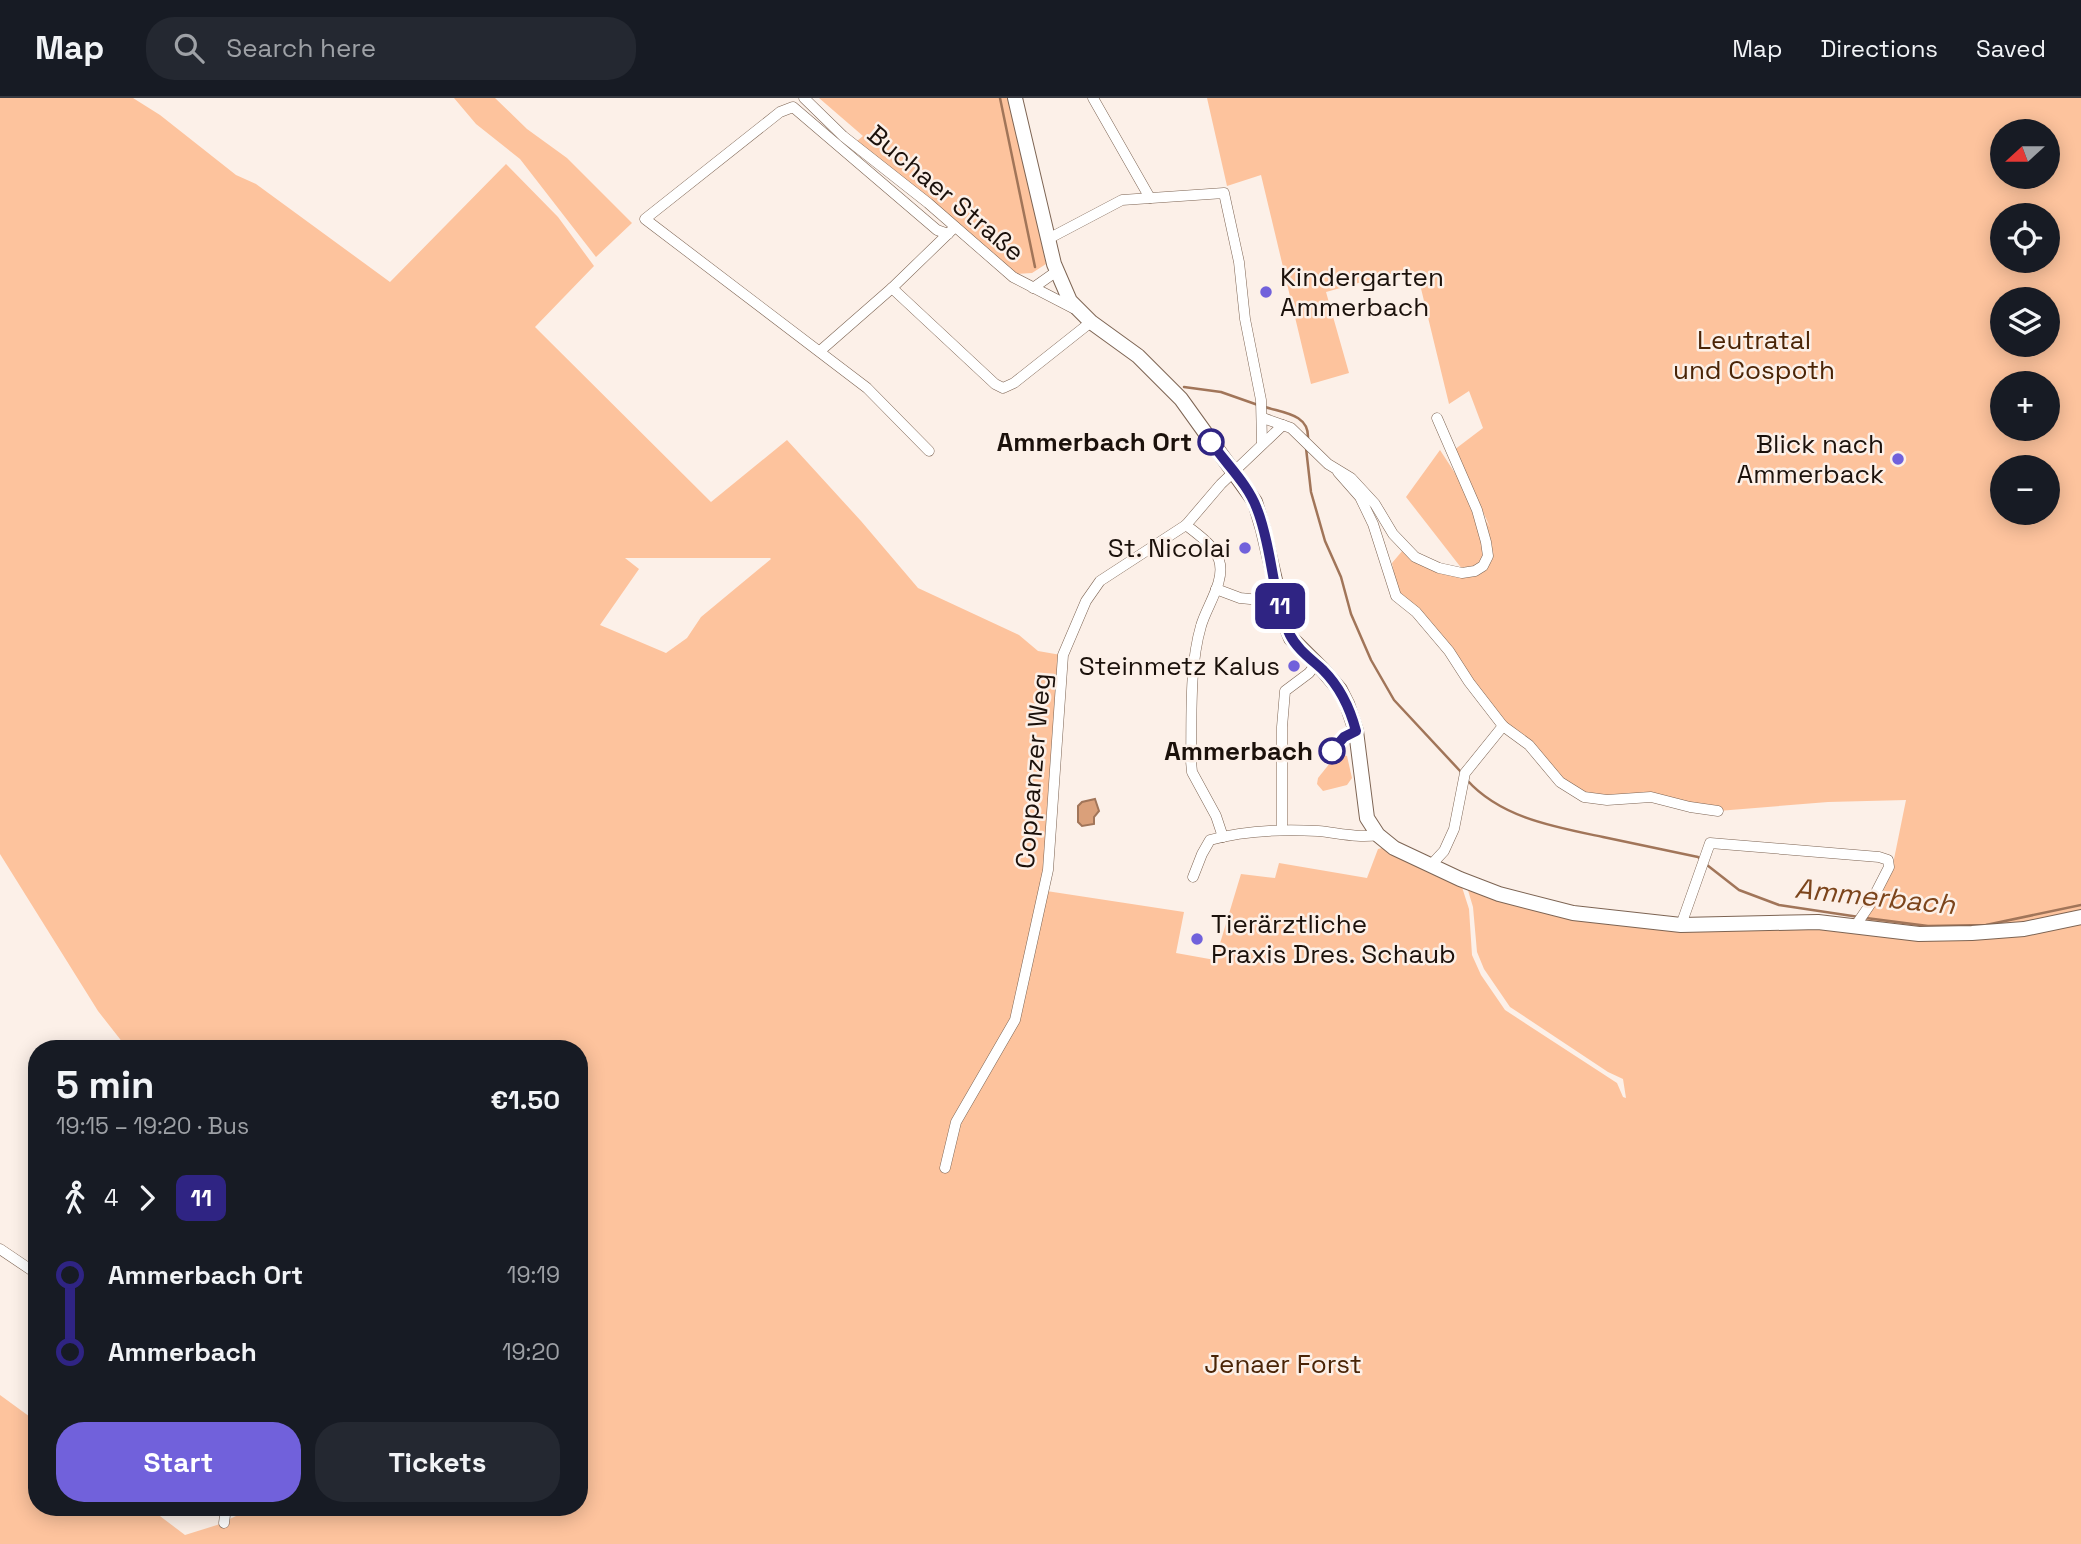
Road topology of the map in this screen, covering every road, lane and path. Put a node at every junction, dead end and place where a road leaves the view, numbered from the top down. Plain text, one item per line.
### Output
1 (804, 98) edge
2 (1015, 98) edge
3 (1093, 98) edge
4 (1150, 198) junction
5 (952, 231) junction
6 (1048, 239) junction
7 (1057, 271) junction
8 (892, 288) junction
9 (1033, 288) junction
10 (1076, 309) junction
11 (1091, 322) junction
12 (820, 351) junction
13 (1263, 415) junction
14 (1437, 418) dead end
15 (1283, 425) junction
16 (1262, 443) junction
17 (929, 451) dead end
18 (1338, 472) junction
19 (1233, 474) junction
20 (1186, 525) junction
21 (1216, 589) junction
22 (1279, 601) junction
23 (1316, 664) junction
24 (1503, 726) junction
25 (1718, 811) dead end
26 (1282, 830) junction
27 (1378, 835) junction
28 (1223, 837) junction
29 (1431, 864) junction
30 (1194, 877) dead end
31 (2081, 917) edge
32 (1681, 925) junction
33 (1856, 925) junction
34 (945, 1168) dead end
35 (0, 1249) edge
36 (28, 1268) edge
37 (225, 1516) edge
38 (224, 1523) dead end

1 - 5 street, Buchaer Straße
2 - 6 main road
3 - 4 street
4 - 6 street
4 - 13 street
5 - 8 street
5 - 9 street, Buchaer Straße
5 - 12 street, Buchaer Straße
6 - 7 main road
7 - 9 street, Buchaer Straße
7 - 10 main road
8 - 11 street
8 - 12 street
9 - 10 street, Buchaer Straße
10 - 11 main road
11 - 19 main road
12 - 17 street
13 - 15 street
13 - 16 street
14 - 18 street
15 - 16 street, Coppanzer Weg
15 - 18 street
16 - 19 street, Coppanzer Weg
18 - 24 street
19 - 20 street, Coppanzer Weg
19 - 22 main road
20 - 21 street
20 - 34 street, Coppanzer Weg
21 - 22 street
21 - 28 street
22 - 23 main road
23 - 26 street
23 - 27 main road
24 - 25 street
24 - 29 street
26 - 27 street
26 - 28 street
27 - 29 main road
28 - 30 street
29 - 32 main road
31 - 33 main road
32 - 33 main road
32 - 33 street
35 - 36 street
37 - 38 street

